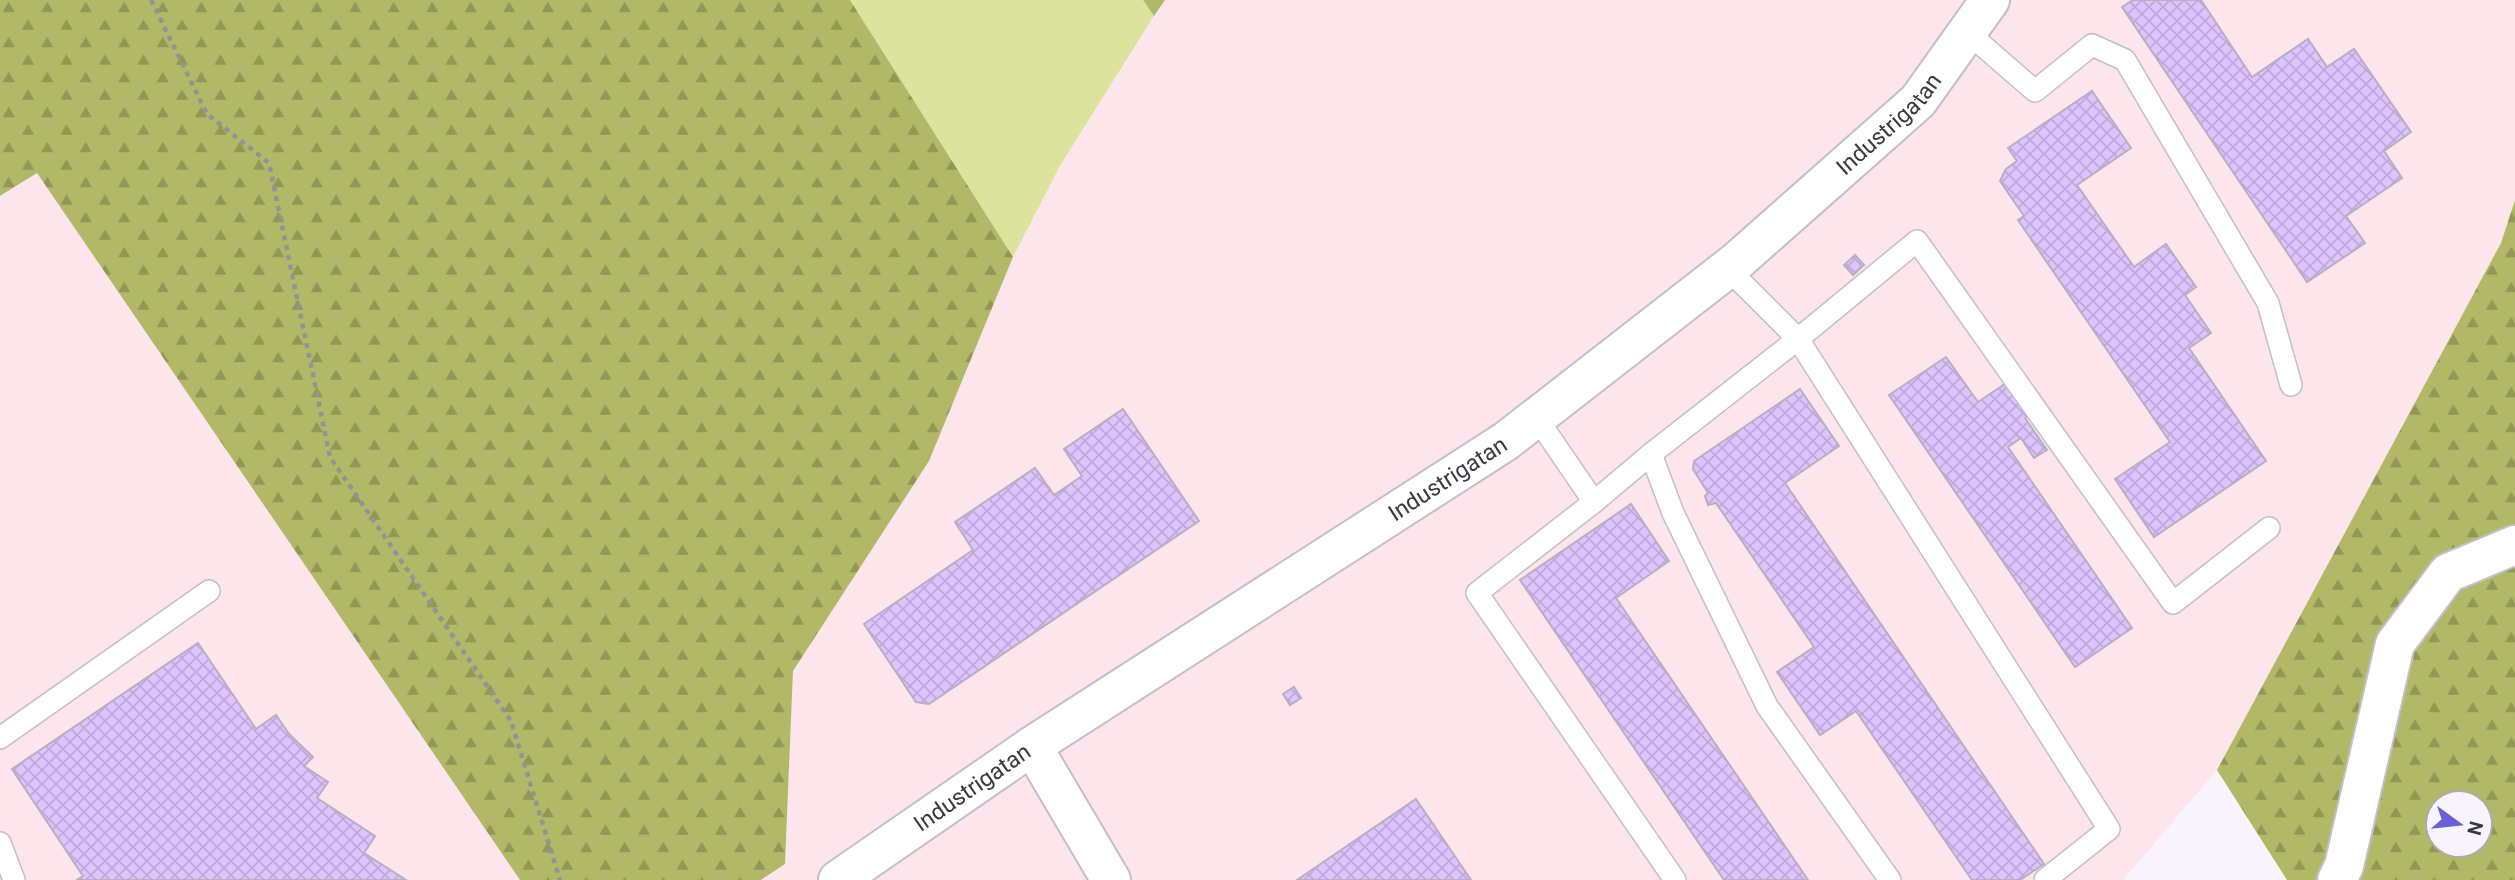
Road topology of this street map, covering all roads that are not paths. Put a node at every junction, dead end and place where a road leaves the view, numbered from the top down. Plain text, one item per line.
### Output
1 (1990, 0) edge
2 (1967, 32) junction
3 (1728, 269) junction
4 (1798, 340) junction
5 (2291, 385) dead end
6 (1536, 417) junction
7 (1651, 454) junction
8 (1594, 502) junction
9 (2269, 528) dead end
10 (2515, 545) edge
11 (209, 591) dead end
12 (0, 738) edge
13 (1032, 746) junction
14 (0, 843) edge
15 (14, 880) edge
16 (838, 880) edge
17 (1111, 880) edge
18 (1675, 880) edge
19 (1889, 880) edge
20 (2045, 880) edge
21 (2337, 880) edge

1 - 2 street, Industrigatan
2 - 3 street, Industrigatan
2 - 5 lane
3 - 4 lane
3 - 6 street, Industrigatan
4 - 7 lane
4 - 9 lane
4 - 20 lane
6 - 8 lane
6 - 13 street, Industrigatan
7 - 8 lane
7 - 19 lane
8 - 18 lane
10 - 21 street
11 - 12 lane
13 - 16 street, Industrigatan
13 - 17 street
14 - 15 lane

